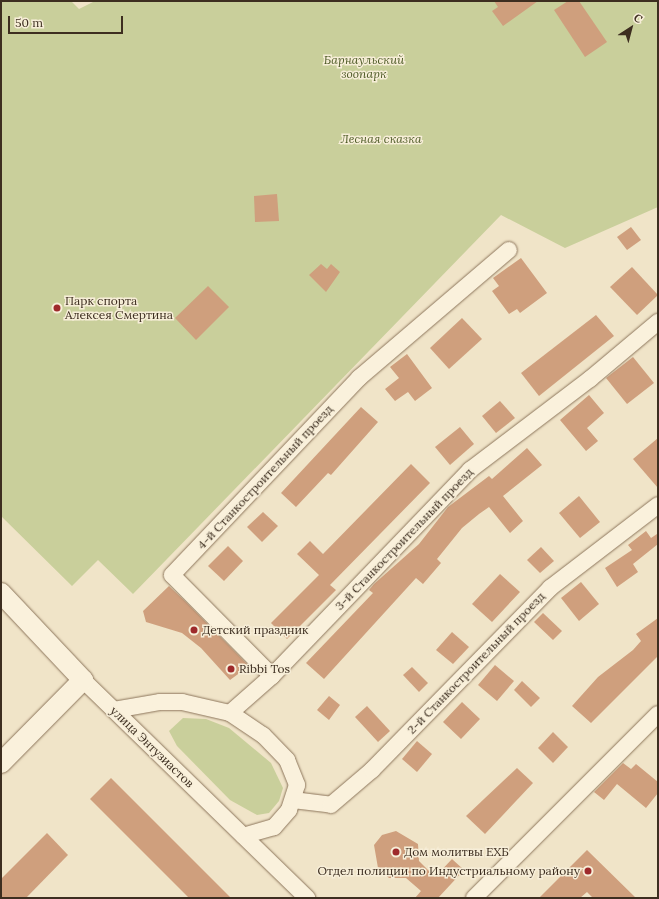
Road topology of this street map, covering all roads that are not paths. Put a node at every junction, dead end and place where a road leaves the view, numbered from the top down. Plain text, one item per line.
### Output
1 (509, 250) dead end
2 (658, 322) edge
3 (658, 505) edge
4 (1, 593) edge
5 (272, 676) junction
6 (83, 680) junction
7 (114, 710) junction
8 (230, 713) junction
9 (658, 714) edge
10 (1, 763) edge
11 (292, 800) junction
12 (243, 836) junction
13 (307, 898) edge
14 (474, 898) edge

1 - 5 street, 4-й Станкостроительный проезд
2 - 5 street, 3-й Станкостроительный проезд
3 - 11 street, 2-й Станкостроительный проезд
4 - 6 street, улица Энтузиастов
5 - 8 street
6 - 7 street, улица Энтузиастов
6 - 10 street
7 - 8 street
7 - 12 street, улица Энтузиастов
8 - 11 street
9 - 14 street
11 - 12 street
12 - 13 street, улица Энтузиастов

